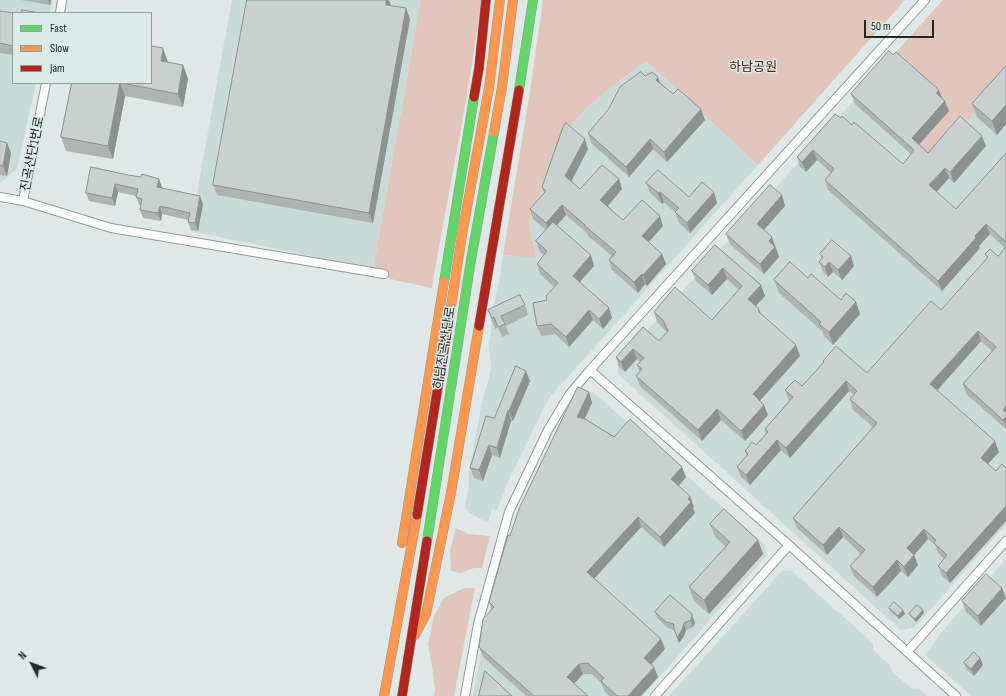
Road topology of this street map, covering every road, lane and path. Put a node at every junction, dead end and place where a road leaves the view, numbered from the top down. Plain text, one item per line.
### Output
1 (62, 0) edge
2 (486, 0) edge
3 (500, 0) edge
4 (513, 0) edge
5 (533, 0) edge
6 (924, 0) edge
7 (60, 12) edge
8 (46, 84) edge
9 (0, 197) edge
10 (23, 201) junction
11 (384, 274) dead end
12 (590, 370) junction
13 (1006, 541) edge
14 (789, 545) junction
15 (400, 556) dead end
16 (395, 587) dead end
17 (408, 651) junction
18 (907, 652) junction
19 (392, 653) junction
20 (384, 696) edge
21 (402, 696) edge
22 (465, 696) edge
23 (655, 696) edge
24 (956, 696) edge

1 - 7 street
2 - 15 highway
3 - 19 highway, 하남진곡산단로
4 - 17 highway, 하남진곡산단로
5 - 17 highway
6 - 12 street
8 - 10 street, 진곡산단1번로
9 - 10 street, 진곡산단1번로
10 - 11 street
12 - 14 street
12 - 22 street
13 - 18 street
14 - 18 street
14 - 23 street
16 - 19 highway
17 - 21 highway, 하남진곡산단로
18 - 24 street
19 - 20 highway, 하남진곡산단로

